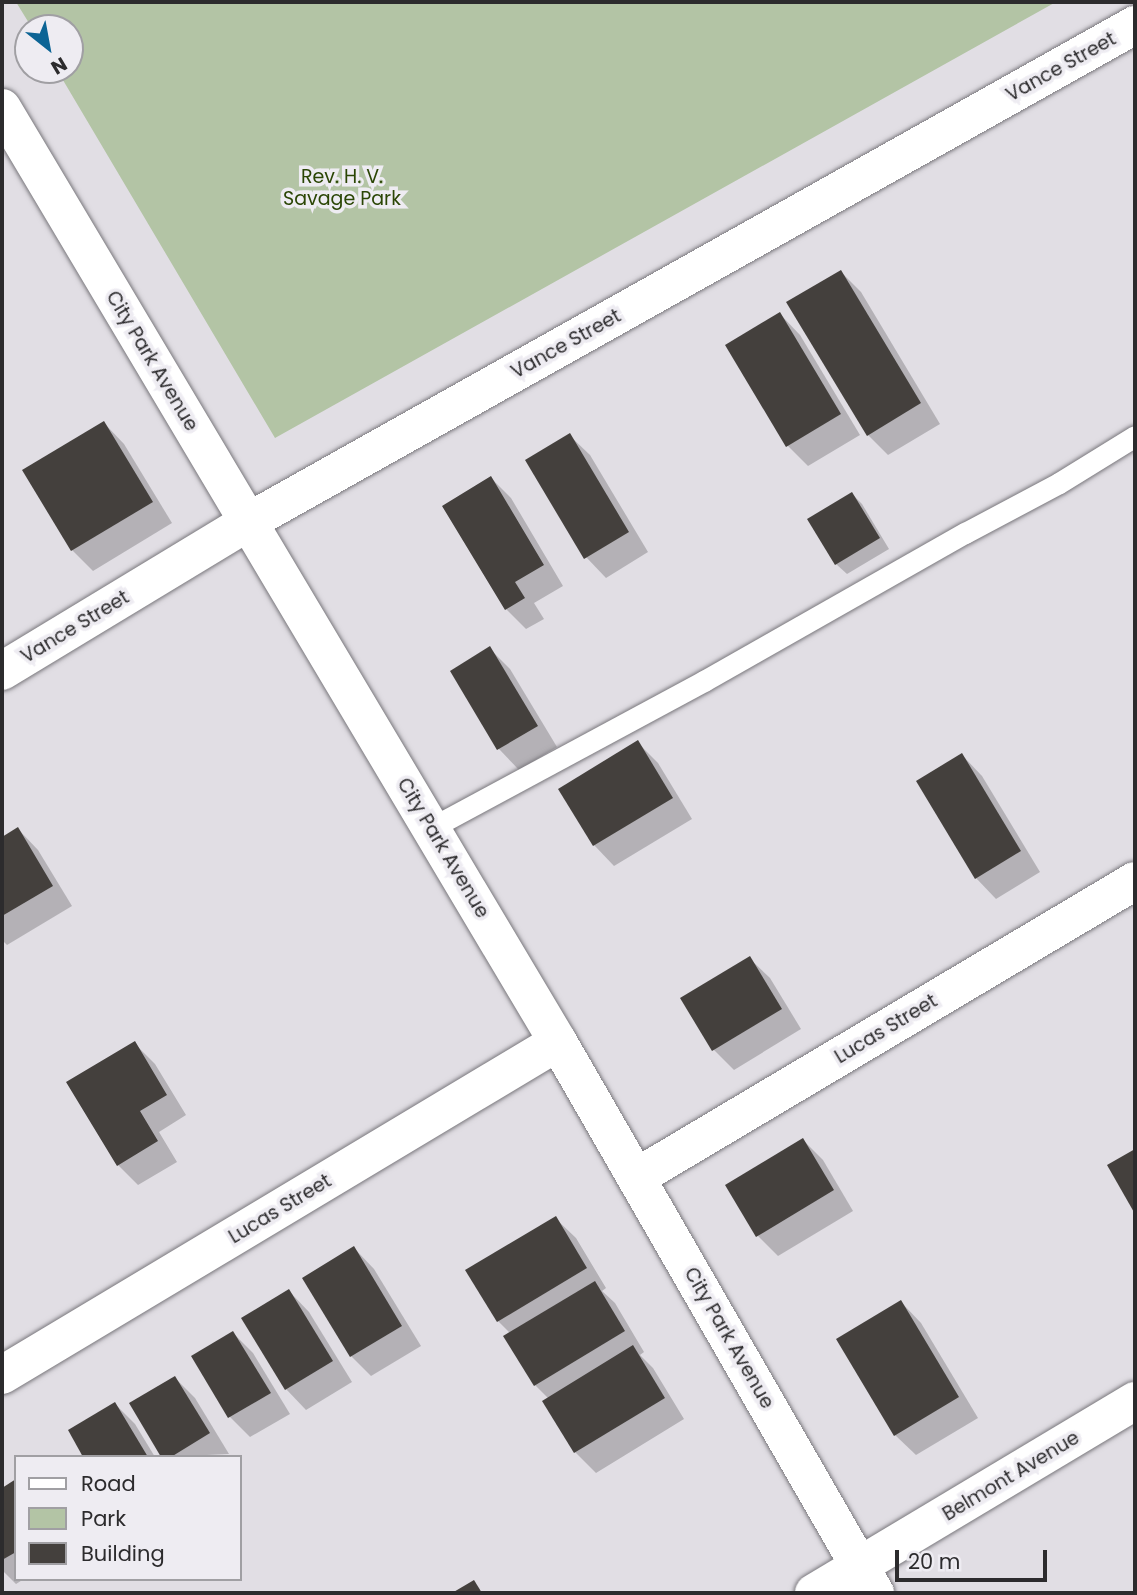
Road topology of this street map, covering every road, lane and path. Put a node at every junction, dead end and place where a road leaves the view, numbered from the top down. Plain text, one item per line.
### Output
1 (1135, 26) edge
2 (2, 108) edge
3 (1135, 436) edge
4 (248, 522) junction
5 (2, 671) edge
6 (431, 828) junction
7 (1135, 881) edge
8 (558, 1042) junction
9 (638, 1177) junction
10 (2, 1375) edge
11 (1135, 1401) edge
12 (867, 1580) edge
13 (814, 1593) edge

1 - 4 street, Vance Street
2 - 4 street, City Park Avenue
3 - 6 lane
4 - 5 street, Vance Street
4 - 6 street, City Park Avenue
6 - 8 street, City Park Avenue
7 - 9 street, Lucas Street
8 - 9 street, City Park Avenue
8 - 10 street, Lucas Street
9 - 12 street, City Park Avenue
11 - 12 street, Belmont Avenue
12 - 13 street, Belmont Avenue

